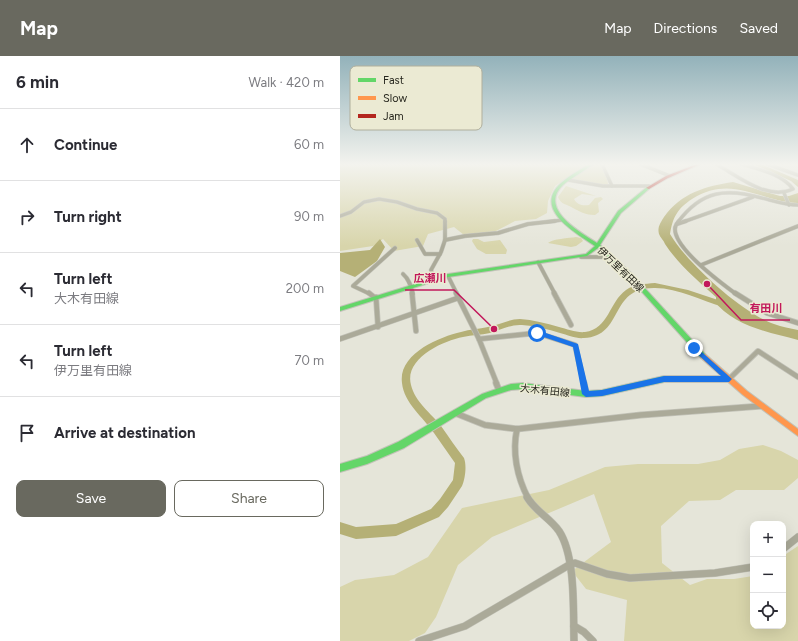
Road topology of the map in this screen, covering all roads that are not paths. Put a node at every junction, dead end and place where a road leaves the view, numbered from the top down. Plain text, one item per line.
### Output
1 (556, 191) edge
2 (643, 191) edge
3 (773, 191) edge
4 (788, 191) edge
5 (784, 193) junction
6 (755, 197) junction
7 (789, 204) junction
8 (798, 205) edge
9 (340, 216) edge
10 (562, 220) junction
11 (677, 224) junction
12 (798, 226) edge
13 (417, 240) dead end
14 (446, 240) junction
15 (599, 246) junction
16 (395, 248) dead end
17 (440, 254) junction
18 (581, 257) junction
19 (611, 257) junction
20 (538, 262) junction
21 (701, 266) junction
22 (403, 274) dead end
23 (448, 276) junction
24 (434, 279) junction
25 (412, 286) junction
26 (375, 297) junction
27 (458, 298) junction
28 (340, 309) edge
29 (414, 314) junction
30 (798, 323) edge
31 (571, 325) dead end
32 (378, 327) junction
33 (416, 331) dead end
34 (479, 339) junction
35 (340, 340) edge
36 (798, 377) edge
37 (729, 379) junction
38 (499, 390) junction
39 (586, 394) junction
40 (762, 406) junction
41 (455, 413) junction
42 (517, 429) junction
43 (798, 433) edge
44 (340, 468) edge
45 (798, 537) edge
46 (786, 547) edge
47 (569, 565) junction
48 (750, 567) edge
49 (574, 626) junction
50 (419, 641) edge
51 (574, 641) edge
52 (593, 641) edge

1 - 10 main road, 伊万里有田線
2 - 15 main road
3 - 5 street
4 - 5 street
5 - 7 street
6 - 7 street
6 - 11 street
6 - 11 street
7 - 8 street
9 - 14 street
10 - 14 street
10 - 15 main road, 伊万里有田線
11 - 21 street
12 - 21 street
13 - 17 street
14 - 17 street
15 - 18 main road
15 - 19 main road, 伊万里有田線
16 - 26 street
17 - 24 street
18 - 19 street
18 - 20 main road
19 - 37 main road, 伊万里有田線
20 - 23 main road
20 - 31 street
21 - 30 street
22 - 25 street
23 - 24 main road
23 - 27 street
24 - 25 main road
25 - 26 main road
25 - 29 street
26 - 28 main road
26 - 32 street
27 - 29 street
27 - 34 street
29 - 32 street
29 - 33 street
32 - 35 street
34 - 38 street
34 - 39 street
36 - 37 street
37 - 39 main road, 大木有田線
37 - 40 main road
38 - 39 main road, 大木有田線
38 - 41 main road, 大木有田線
40 - 42 street
40 - 43 main road
41 - 42 street
41 - 44 main road, 大木有田線
42 - 47 street
45 - 46 street
47 - 48 street
47 - 49 street
47 - 50 street
49 - 51 street
49 - 52 street

